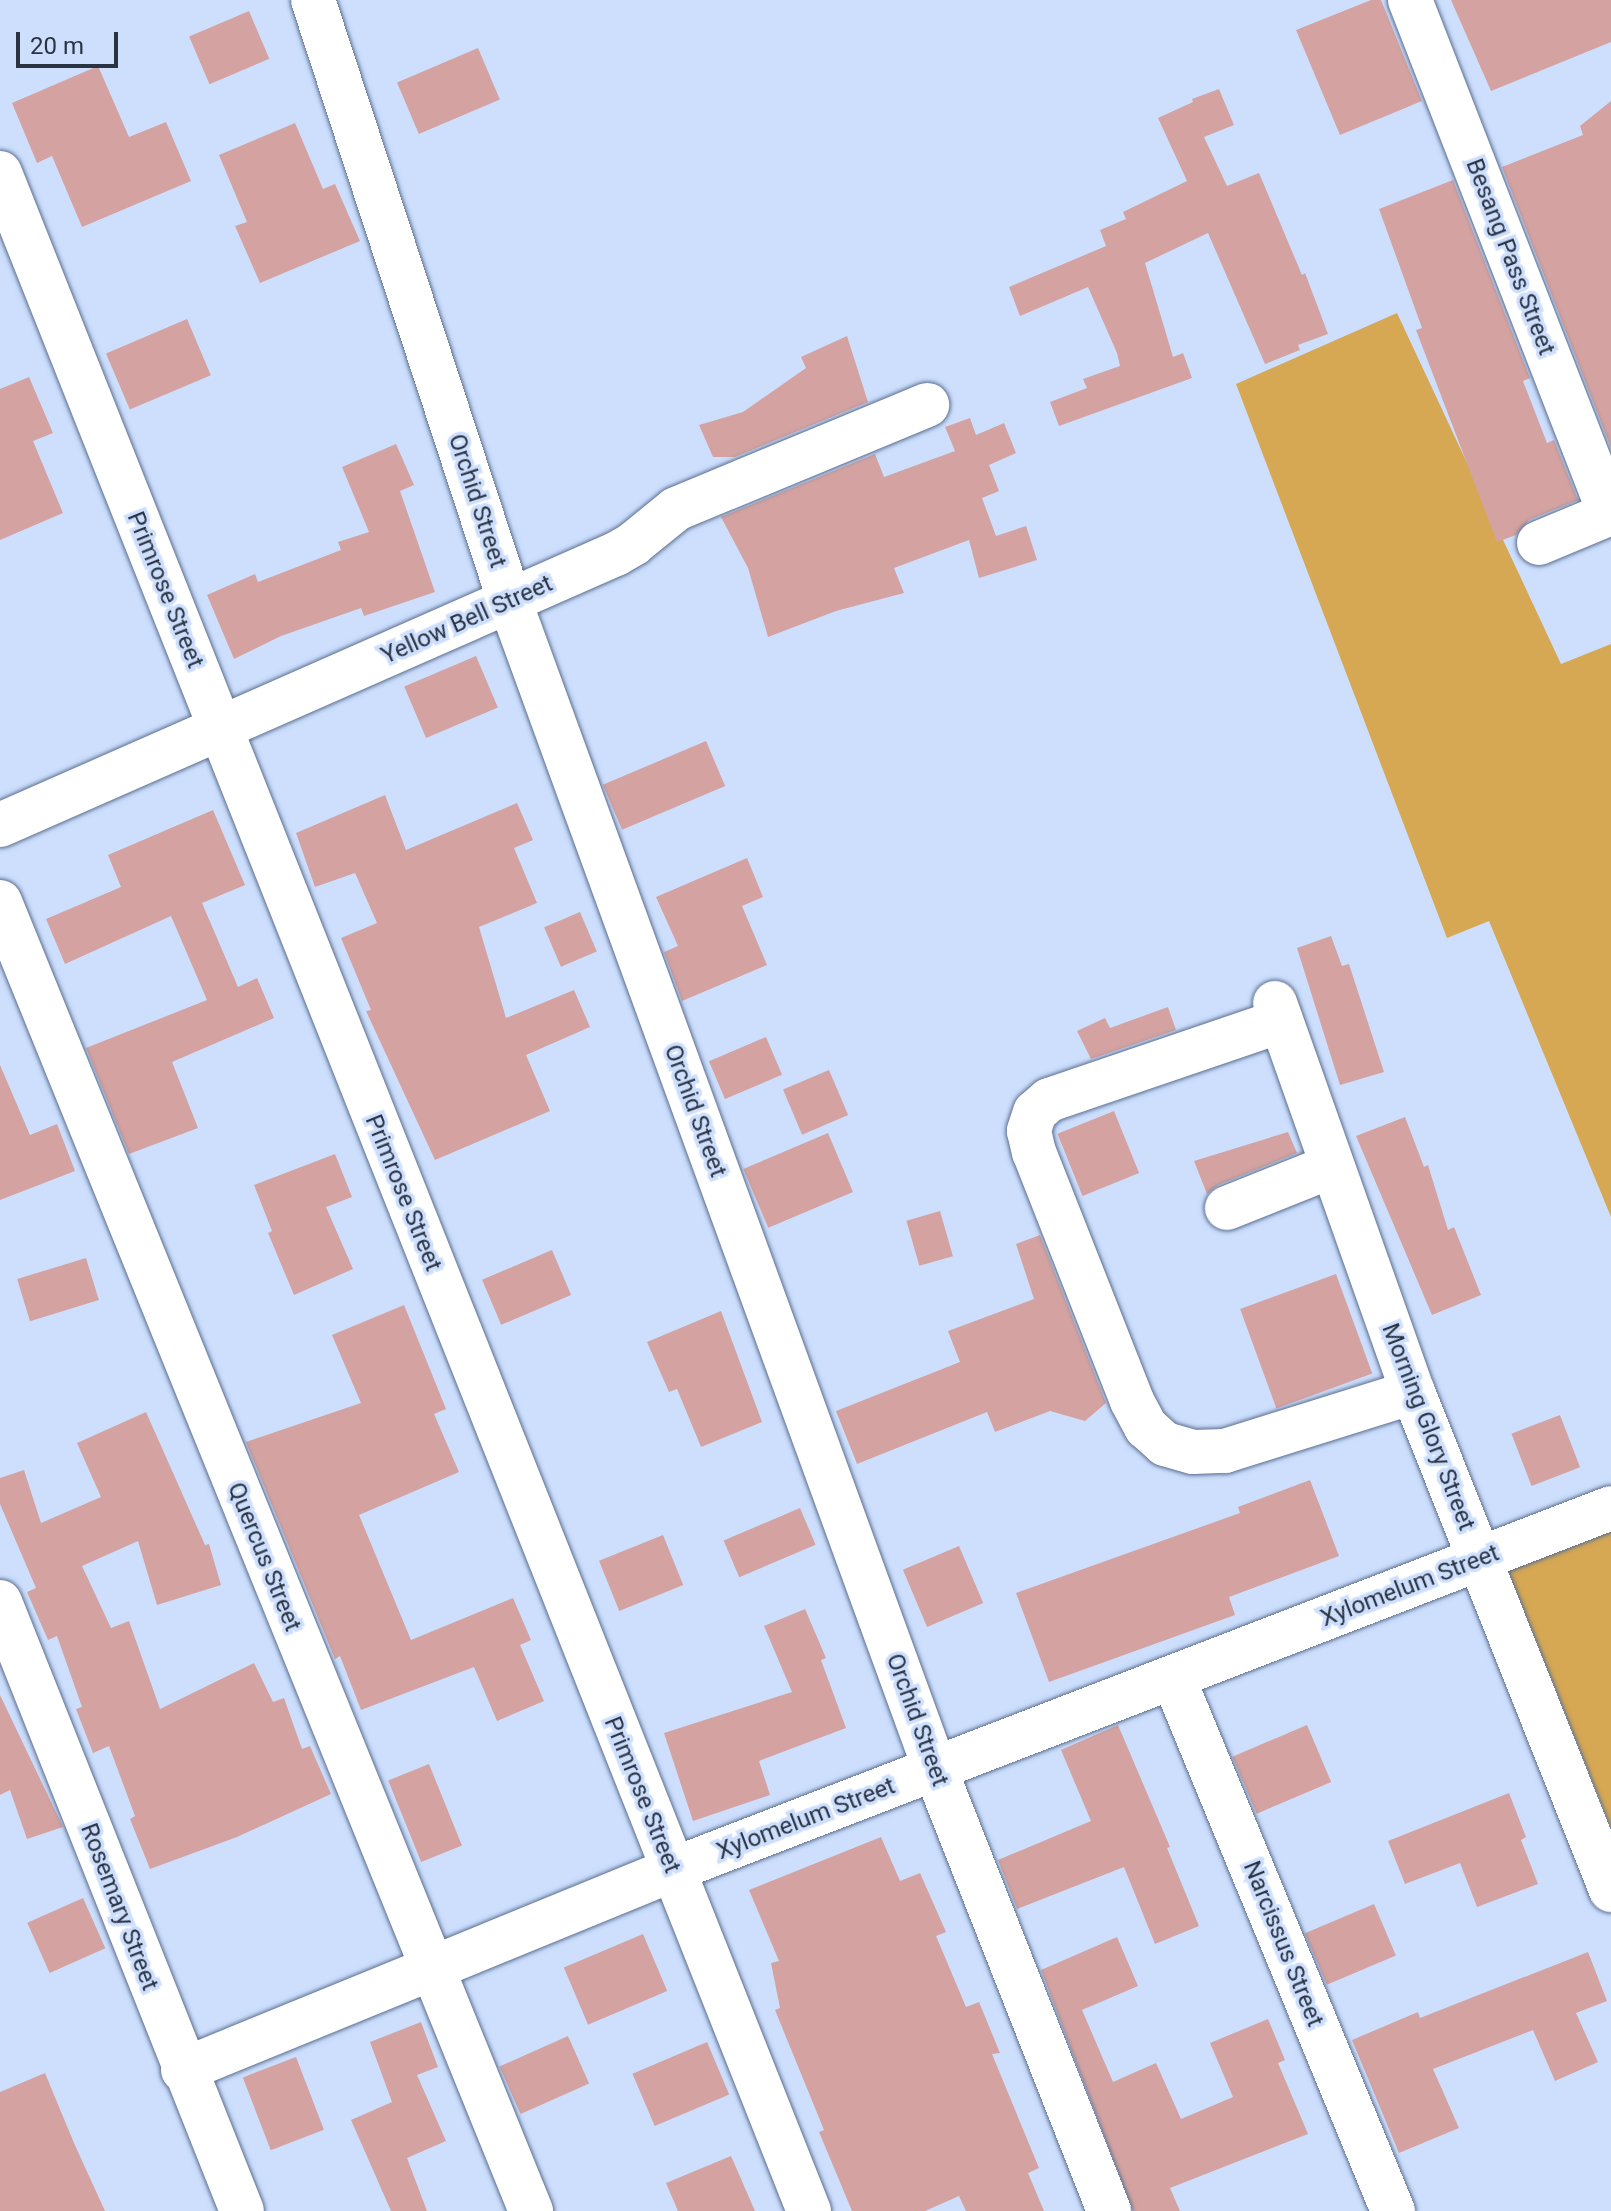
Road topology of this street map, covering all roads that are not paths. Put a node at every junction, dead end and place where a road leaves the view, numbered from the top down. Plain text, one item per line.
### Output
1 (313, 0) edge
2 (1410, 0) edge
3 (0, 173) edge
4 (927, 405) dead end
5 (1610, 514) edge
6 (1539, 543) dead end
7 (510, 602) junction
8 (220, 729) junction
9 (0, 825) edge
10 (0, 902) edge
11 (1332, 1166) junction
12 (1227, 1208) dead end
13 (1413, 1392) junction
14 (1611, 1508) edge
15 (1479, 1559) junction
16 (0, 1602) edge
17 (1173, 1677) junction
18 (935, 1769) junction
19 (672, 1870) junction
20 (1611, 1890) edge
21 (430, 1969) junction
22 (183, 2070) junction
23 (242, 2211) edge
24 (531, 2211) edge
25 (809, 2211) edge
26 (1109, 2211) edge
27 (1393, 2211) edge

1 - 7 street, Orchid Street
2 - 5 street, Besang Pass Street
3 - 8 street, Primrose Street
4 - 7 street, Yellow Bell Street
5 - 6 street
7 - 8 street, Yellow Bell Street
7 - 18 street, Orchid Street
8 - 9 street, Yellow Bell Street
8 - 19 street, Primrose Street
10 - 21 street, Quercus Street
11 - 12 street
11 - 13 street, Morning Glory Street
11 - 13 street, Morning Glory Street
13 - 15 street, Morning Glory Street
14 - 15 street, Xylomelum Street
15 - 17 street, Xylomelum Street
15 - 20 street, Morning Glory Street
16 - 22 street, Rosemary Street
17 - 18 street, Xylomelum Street
17 - 27 street, Narcissus Street
18 - 19 street, Xylomelum Street
18 - 26 street, Orchid Street
19 - 21 street, Xylomelum Street
19 - 25 street, Primrose Street
21 - 22 street, Xylomelum Street
21 - 24 street, Quercus Street
22 - 23 street, Rosemary Street

